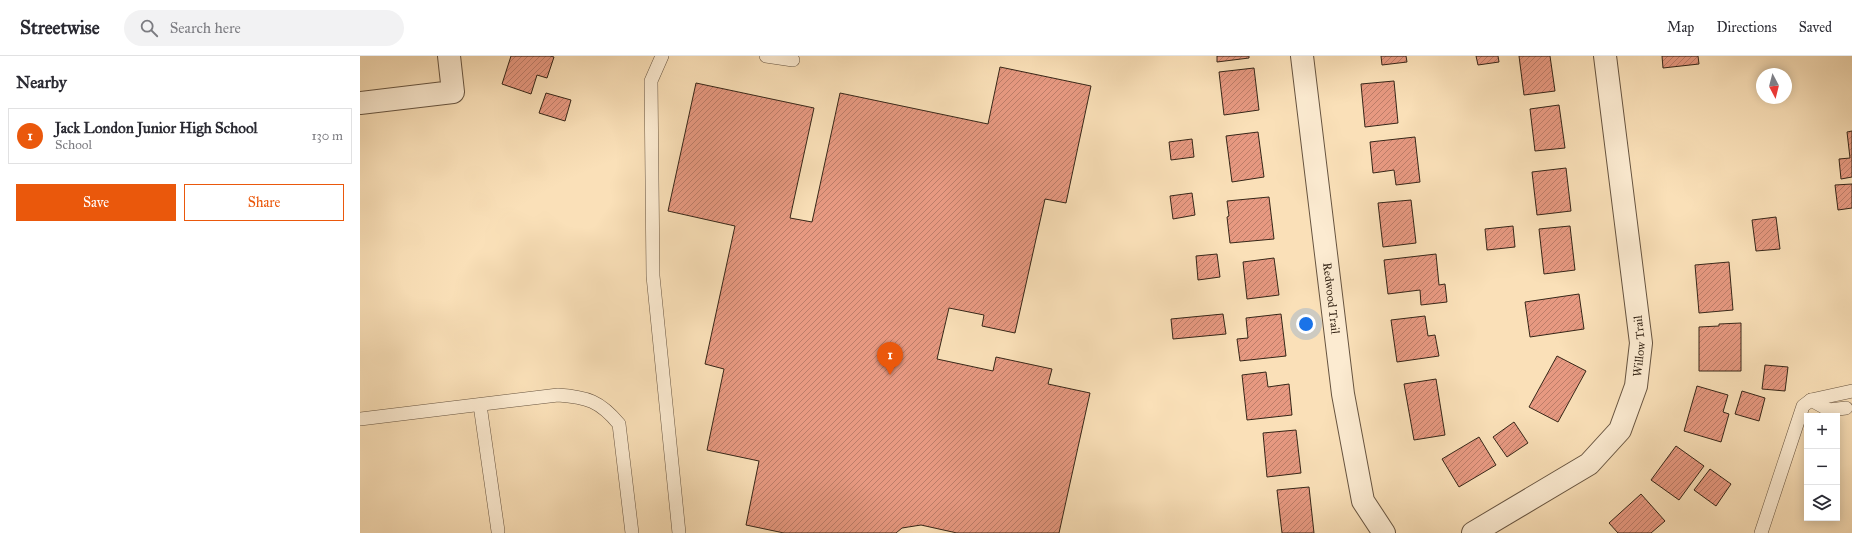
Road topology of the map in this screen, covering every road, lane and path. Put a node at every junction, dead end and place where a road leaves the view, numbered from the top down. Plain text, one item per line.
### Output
1 (449, 56) edge
2 (662, 56) edge
3 (766, 56) edge
4 (1302, 56) edge
5 (1605, 56) edge
6 (793, 60) dead end
7 (360, 103) edge
8 (1852, 391) edge
9 (1810, 400) junction
10 (480, 405) junction
11 (1846, 408) dead end
12 (360, 419) edge
13 (498, 531) dead end
14 (632, 533) edge
15 (679, 533) edge
16 (1384, 533) edge
17 (1473, 533) edge
18 (1761, 533) edge

1 - 7 street
2 - 15 lane
3 - 6 lane
4 - 16 street, Redwood Trail
5 - 17 street, Willow Trail
8 - 9 lane
9 - 11 lane
9 - 18 lane
10 - 12 lane
10 - 13 lane
10 - 14 lane

